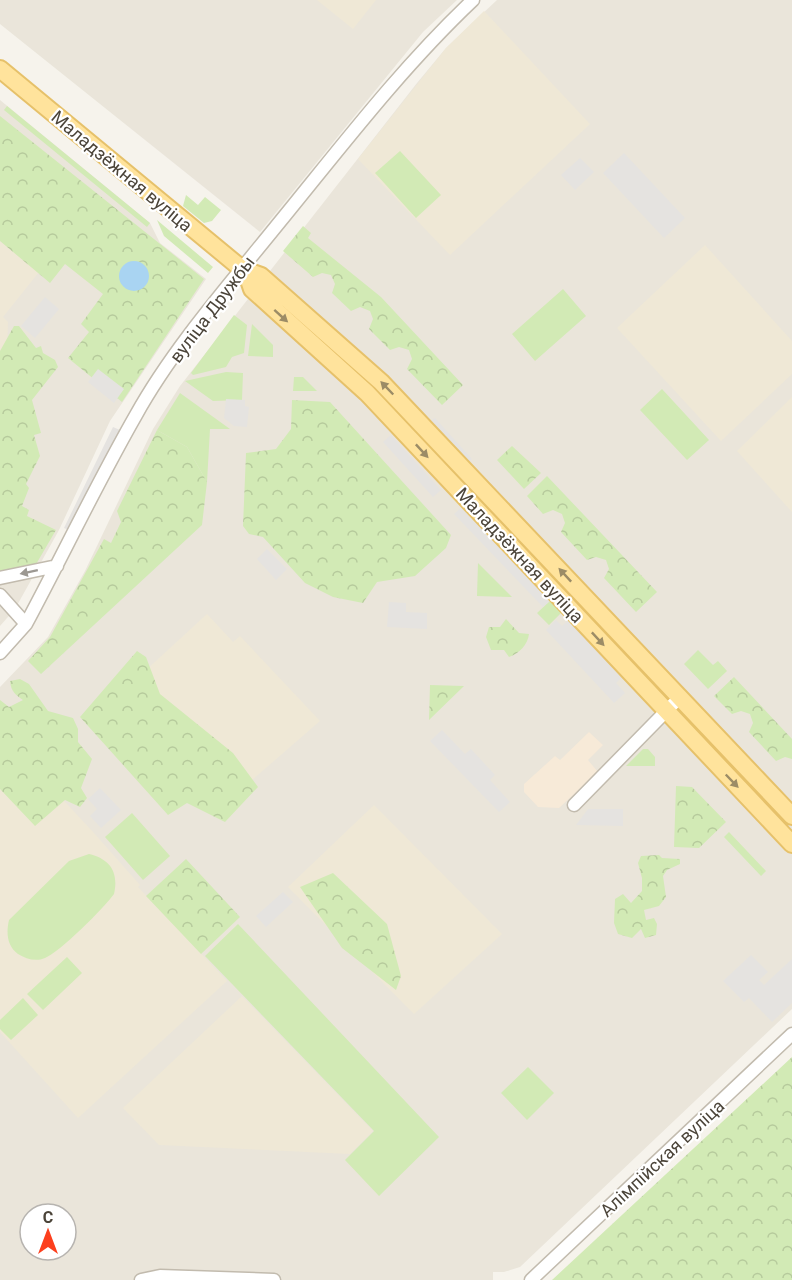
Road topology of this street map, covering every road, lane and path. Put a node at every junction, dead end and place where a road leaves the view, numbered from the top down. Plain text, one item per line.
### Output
1 (473, 0) edge
2 (0, 69) edge
3 (244, 270) junction
4 (57, 566) junction
5 (0, 578) edge
6 (0, 595) edge
7 (26, 624) junction
8 (0, 653) edge
9 (680, 697) junction
10 (666, 712) junction
11 (574, 805) dead end
12 (792, 816) edge
13 (792, 844) edge
14 (792, 1034) edge
15 (141, 1280) edge
16 (274, 1280) edge
17 (531, 1280) edge

1 - 3 street, вуліца Дружбы
2 - 3 main road, Маладзёжная вуліца
3 - 4 street, вуліца Дружбы
9 -> 3 main road, Маладзёжная вуліца
3 -> 10 main road, Маладзёжная вуліца
4 -> 5 street
4 - 7 street, вуліца Дружбы
6 - 7 street
7 - 8 street, вуліца Дружбы
9 - 10 street
9 - 12 main road, Маладзёжная вуліца
10 - 11 street
10 -> 13 main road, Маладзёжная вуліца
14 - 17 street, Алімпійская вуліца
15 - 16 street

